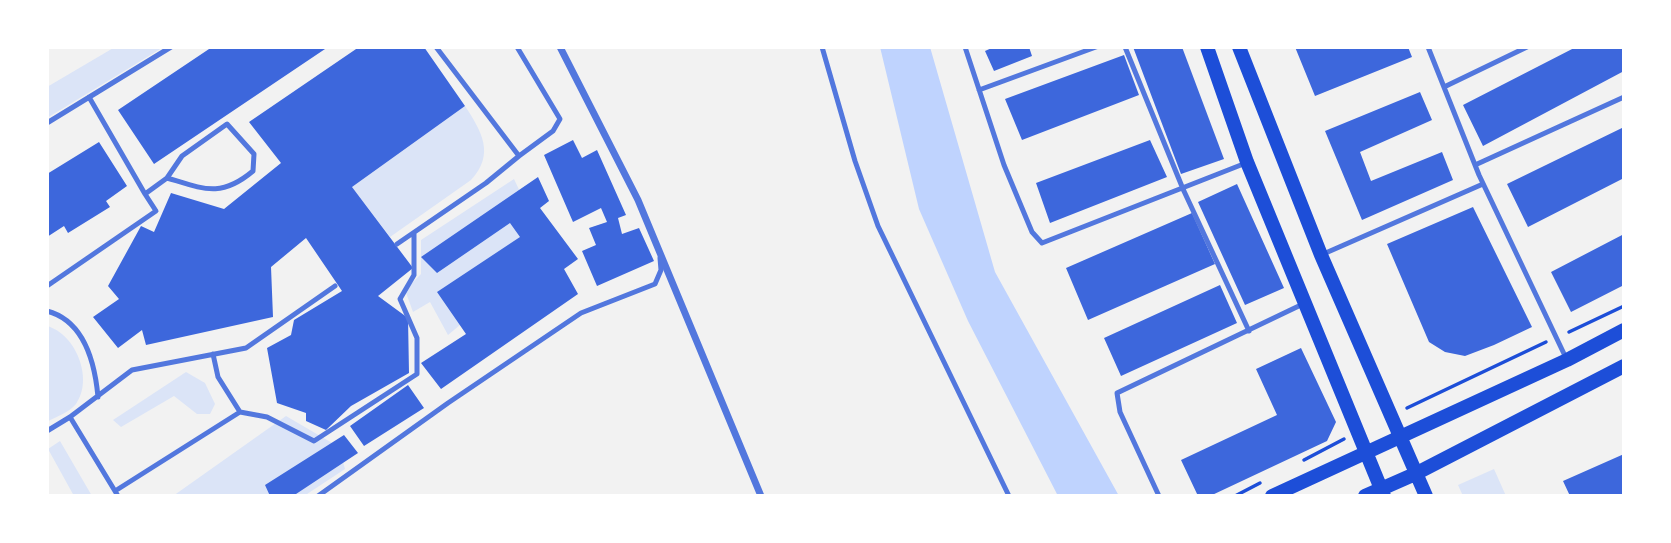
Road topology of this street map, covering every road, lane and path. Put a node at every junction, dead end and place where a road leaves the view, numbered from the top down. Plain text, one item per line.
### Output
1 (171, 47) edge
2 (436, 47) edge
3 (517, 47) edge
4 (559, 47) edge
5 (822, 47) edge
6 (965, 47) edge
7 (1096, 47) edge
8 (1125, 47) edge
9 (1207, 47) edge
10 (1239, 47) edge
11 (1428, 47) edge
12 (1527, 47) edge
13 (1444, 86) junction
14 (979, 90) junction
15 (89, 97) junction
16 (1624, 97) edge
17 (47, 123) edge
18 (519, 156) junction
19 (1247, 162) junction
20 (1475, 165) junction
21 (167, 178) junction
22 (1483, 184) junction
23 (1183, 190) junction
24 (145, 194) junction
25 (414, 233) junction
26 (397, 244) dead end
27 (660, 254) junction
28 (1321, 255) junction
29 (47, 286) edge
30 (335, 286) dead end
31 (1305, 303) junction
32 (1624, 306) edge
33 (47, 312) edge
34 (1624, 330) edge
35 (1250, 331) junction
36 (1556, 338) junction
37 (213, 354) junction
38 (1567, 360) junction
39 (1624, 366) edge
40 (97, 397) junction
41 (240, 412) junction
42 (1392, 415) junction
43 (70, 417) junction
44 (47, 431) edge
45 (1358, 432) junction
46 (1401, 435) junction
47 (1366, 452) junction
48 (1296, 464) dead end
49 (1415, 474) junction
50 (1259, 483) dead end
51 (1382, 492) edge
52 (116, 493) edge
53 (318, 496) edge
54 (761, 496) edge
55 (1009, 496) edge
56 (1159, 496) edge
57 (1235, 496) edge
58 (1272, 496) edge
59 (1365, 496) edge
60 (1426, 496) edge

1 - 15 lane
2 - 18 lane
3 - 18 lane
4 - 27 street
5 - 55 lane
6 - 14 lane
7 - 14 lane
8 - 23 lane
9 - 19 main road
10 - 28 main road
11 - 13 lane
12 - 13 lane
13 - 20 lane
14 - 23 lane
15 - 17 lane
15 - 24 lane
16 - 20 lane
18 - 25 lane
19 - 23 lane
19 - 31 main road
20 - 22 lane
21 - 21 lane
21 - 24 lane
22 - 28 lane
22 - 36 lane
23 - 35 lane
24 - 29 lane
25 - 26 lane
25 - 41 lane
27 - 53 lane
27 - 54 street
28 - 42 main road
30 - 37 lane
31 - 35 lane
31 - 45 main road
32 - 36 path
33 - 40 lane
34 - 38 main road
35 - 56 lane
36 - 38 lane
36 - 42 path
37 - 40 lane
37 - 41 lane
38 - 46 main road
39 - 49 main road
40 - 43 lane
41 - 52 lane
42 - 46 main road
43 - 44 lane
43 - 52 lane
45 - 47 main road
45 - 48 path
46 - 47 main road
46 - 49 main road
47 - 51 main road
47 - 58 main road
49 - 51 main road
49 - 60 main road
50 - 57 path
51 - 59 main road

